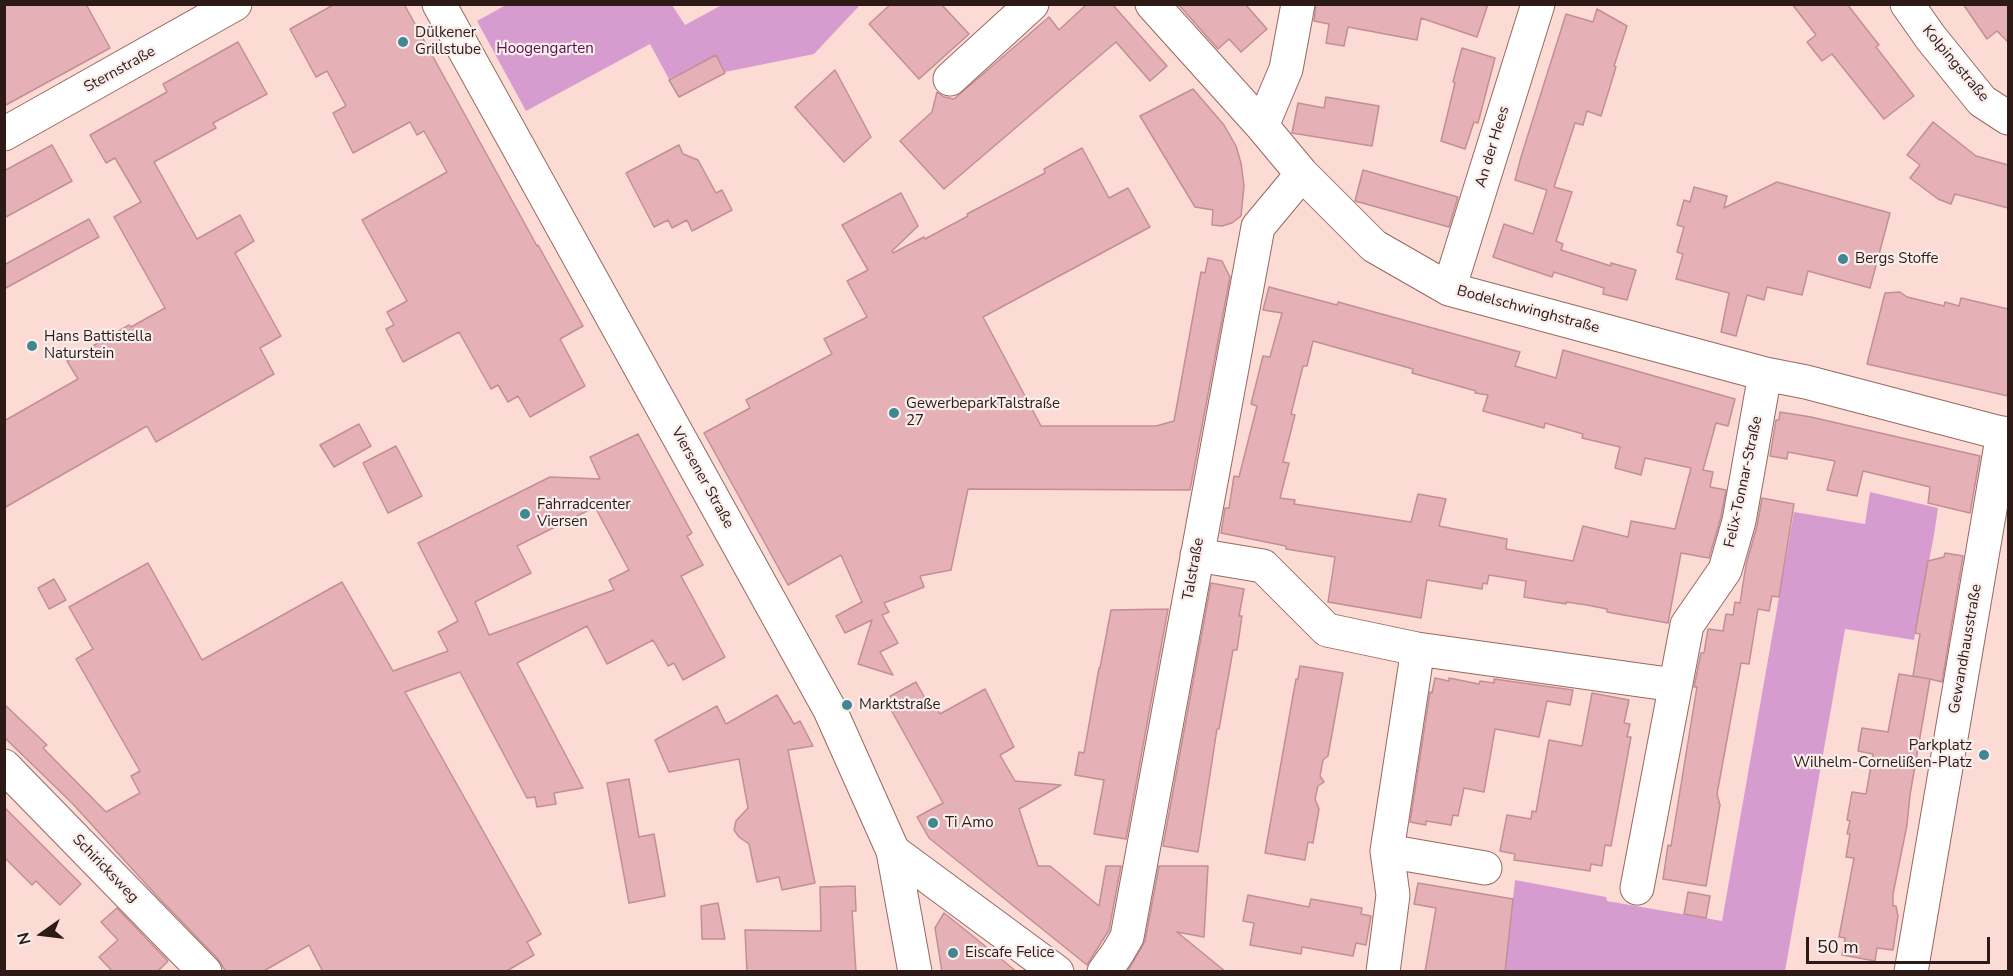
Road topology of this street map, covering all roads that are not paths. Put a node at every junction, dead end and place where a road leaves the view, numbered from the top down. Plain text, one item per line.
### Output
1 (234, 4) edge
2 (439, 4) edge
3 (1032, 4) edge
4 (1152, 4) edge
5 (1298, 4) edge
6 (1538, 4) edge
7 (1906, 4) edge
8 (950, 79) dead end
9 (2008, 118) edge
10 (1262, 126) junction
11 (4, 134) edge
12 (1302, 174) junction
13 (1449, 289) junction
14 (1765, 374) junction
15 (2006, 434) edge
16 (1197, 555) junction
17 (1417, 649) junction
18 (1675, 685) junction
19 (4, 766) edge
20 (893, 851) junction
21 (1387, 851) junction
22 (1485, 868) dead end
23 (1637, 888) dead end
24 (205, 972) edge
25 (915, 972) edge
26 (1057, 972) edge
27 (1104, 972) edge
28 (1383, 972) edge
29 (1911, 972) edge

1 - 11 street, Sternstraße
2 - 20 street, Viersener Straße
3 - 8 street
4 - 10 street, Bodelschwinghstraße
5 - 10 street
6 - 13 street, An der Hees
7 - 9 street, Kolpingstraße
10 - 12 street, Bodelschwinghstraße
12 - 13 street, Bodelschwinghstraße
12 - 16 street, Talstraße
13 - 14 street, Bodelschwinghstraße
14 - 15 street, Bodelschwinghstraße
14 - 18 street, Felix-Tonnar-Straße
15 - 29 street, Gewandhausstraße
16 - 17 street
16 - 27 street, Talstraße
17 - 18 street
17 - 21 street
18 - 23 street, Felix-Tonnar-Straße
19 - 24 street, Schiricksweg
20 - 25 street, Viersener Straße
20 - 26 street
21 - 22 street
21 - 28 street

